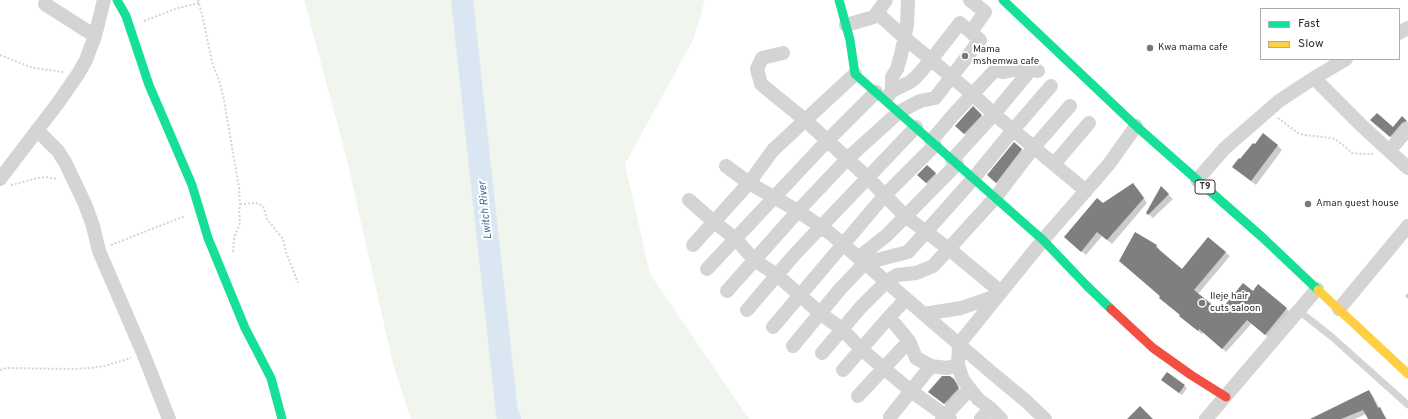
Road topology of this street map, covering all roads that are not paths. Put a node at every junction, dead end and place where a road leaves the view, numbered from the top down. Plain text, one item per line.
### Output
1 (104, 0) edge
2 (117, 0) edge
3 (839, 0) edge
4 (886, 0) edge
5 (908, 0) edge
6 (970, 0) edge
7 (1003, 0) edge
8 (44, 4) dead end
9 (877, 13) junction
10 (846, 25) junction
11 (971, 32) junction
12 (95, 36) junction
13 (904, 38) junction
14 (783, 53) dead end
15 (931, 60) junction
16 (1344, 60) edge
17 (855, 74) junction
18 (952, 78) junction
19 (1314, 78) junction
20 (1051, 86) dead end
21 (884, 94) junction
22 (972, 94) junction
23 (1070, 106) dead end
24 (899, 112) junction
25 (994, 114) junction
26 (805, 120) junction
27 (1089, 123) dead end
28 (1136, 126) junction
29 (916, 128) junction
30 (1408, 129) edge
31 (37, 130) junction
32 (1013, 130) junction
33 (827, 141) junction
34 (933, 143) junction
35 (1034, 147) junction
36 (1389, 151) junction
37 (847, 159) junction
38 (954, 162) junction
39 (1054, 164) junction
40 (726, 166) dead end
41 (1408, 168) edge
42 (867, 177) junction
43 (973, 179) junction
44 (1197, 180) junction
45 (3, 182) edge
46 (749, 183) junction
47 (1086, 191) junction
48 (885, 194) junction
49 (774, 198) junction
50 (995, 198) junction
51 (689, 200) dead end
52 (798, 211) junction
53 (905, 216) junction
54 (714, 222) junction
55 (821, 226) junction
56 (1408, 226) edge
57 (926, 232) junction
58 (736, 239) junction
59 (1043, 240) junction
60 (843, 244) junction
61 (693, 245) dead end
62 (949, 249) junction
63 (754, 260) junction
64 (861, 260) junction
65 (707, 269) dead end
66 (776, 275) junction
67 (886, 282) junction
68 (1317, 289) junction
69 (726, 291) dead end
70 (1000, 293) junction
71 (800, 296) junction
72 (906, 299) junction
73 (1339, 309) junction
74 (747, 310) dead end
75 (1299, 311) junction
76 (821, 314) junction
77 (924, 314) junction
78 (889, 317) junction
79 (773, 327) dead end
80 (842, 329) junction
81 (909, 341) junction
82 (959, 344) junction
83 (792, 346) dead end
84 (861, 349) junction
85 (822, 353) dead end
86 (958, 365) junction
87 (931, 366) junction
88 (883, 367) junction
89 (843, 370) dead end
90 (1408, 374) edge
91 (970, 390) junction
92 (911, 391) junction
93 (858, 396) dead end
94 (1226, 397) junction
95 (1408, 404) edge
96 (990, 408) junction
97 (890, 417) dead end
98 (946, 418) edge
99 (169, 419) edge
100 (282, 419) edge
101 (981, 419) edge
102 (1001, 419) edge
103 (1045, 419) edge
104 (1206, 419) edge

1 - 12 street
2 - 100 main road
3 - 10 main road
4 - 9 street
5 - 13 street
6 - 11 street
7 - 28 main road, T9
8 - 12 street
9 - 10 street
9 - 13 street
10 - 17 main road
11 - 15 street
11 - 18 street
12 - 31 street
13 - 15 street
13 - 21 street
14 - 26 street
15 - 18 street
15 - 21 street
16 - 19 street
17 - 21 main road
17 - 26 street
18 - 22 street
18 - 24 street
19 - 36 street
19 - 44 street
20 - 32 street
21 - 24 main road
21 - 33 street
22 - 25 street
22 - 25 street
22 - 34 street
23 - 35 street
24 - 29 main road
24 - 37 street
25 - 32 street
25 - 38 street
26 - 33 street
26 - 46 street
27 - 39 street
28 - 44 main road, T9
28 - 47 street
29 - 34 main road
29 - 42 street
30 - 36 street
31 - 45 street
31 - 99 street
32 - 35 street
32 - 43 street
33 - 37 street
33 - 49 street
34 - 38 main road
34 - 48 street
35 - 39 street
35 - 50 street
36 - 41 street
37 - 42 street
37 - 52 street
38 - 43 main road
38 - 53 street
39 - 47 street
40 - 46 street
42 - 48 street
42 - 55 street
43 - 50 main road
43 - 57 street
44 - 68 main road, T9
46 - 49 street
46 - 54 street
47 - 59 street
48 - 53 street
48 - 60 street
49 - 52 street
49 - 58 street
50 - 59 main road
50 - 62 street
51 - 54 street
52 - 55 street
52 - 63 street
53 - 57 street
53 - 64 street
54 - 58 street
54 - 61 street
55 - 60 street
55 - 66 street
56 - 73 street
57 - 62 street
57 - 64 street
58 - 63 street
58 - 65 street
59 - 70 street
59 - 94 main road
60 - 64 street
60 - 71 street
62 - 67 street
62 - 70 street
63 - 66 street
63 - 69 street
64 - 67 street
64 - 76 street
66 - 71 street
66 - 74 street
67 - 72 street
67 - 80 street
68 - 73 main road, T9
68 - 75 street
70 - 77 street
70 - 82 street
71 - 76 street
71 - 79 street
72 - 77 street
72 - 78 street
73 - 90 main road, T9
75 - 94 street
75 - 95 lane
76 - 80 street
76 - 83 street
77 - 82 street
78 - 81 street
78 - 84 street
80 - 84 street
80 - 85 street
81 - 87 street
81 - 88 street
82 - 86 street
82 - 103 street
84 - 88 street
84 - 89 street
86 - 87 street
86 - 91 street
87 - 92 street
88 - 92 street
88 - 93 street
91 - 96 street
91 - 98 street
92 - 97 street
92 - 98 street
94 - 104 street
96 - 101 street
96 - 102 street

